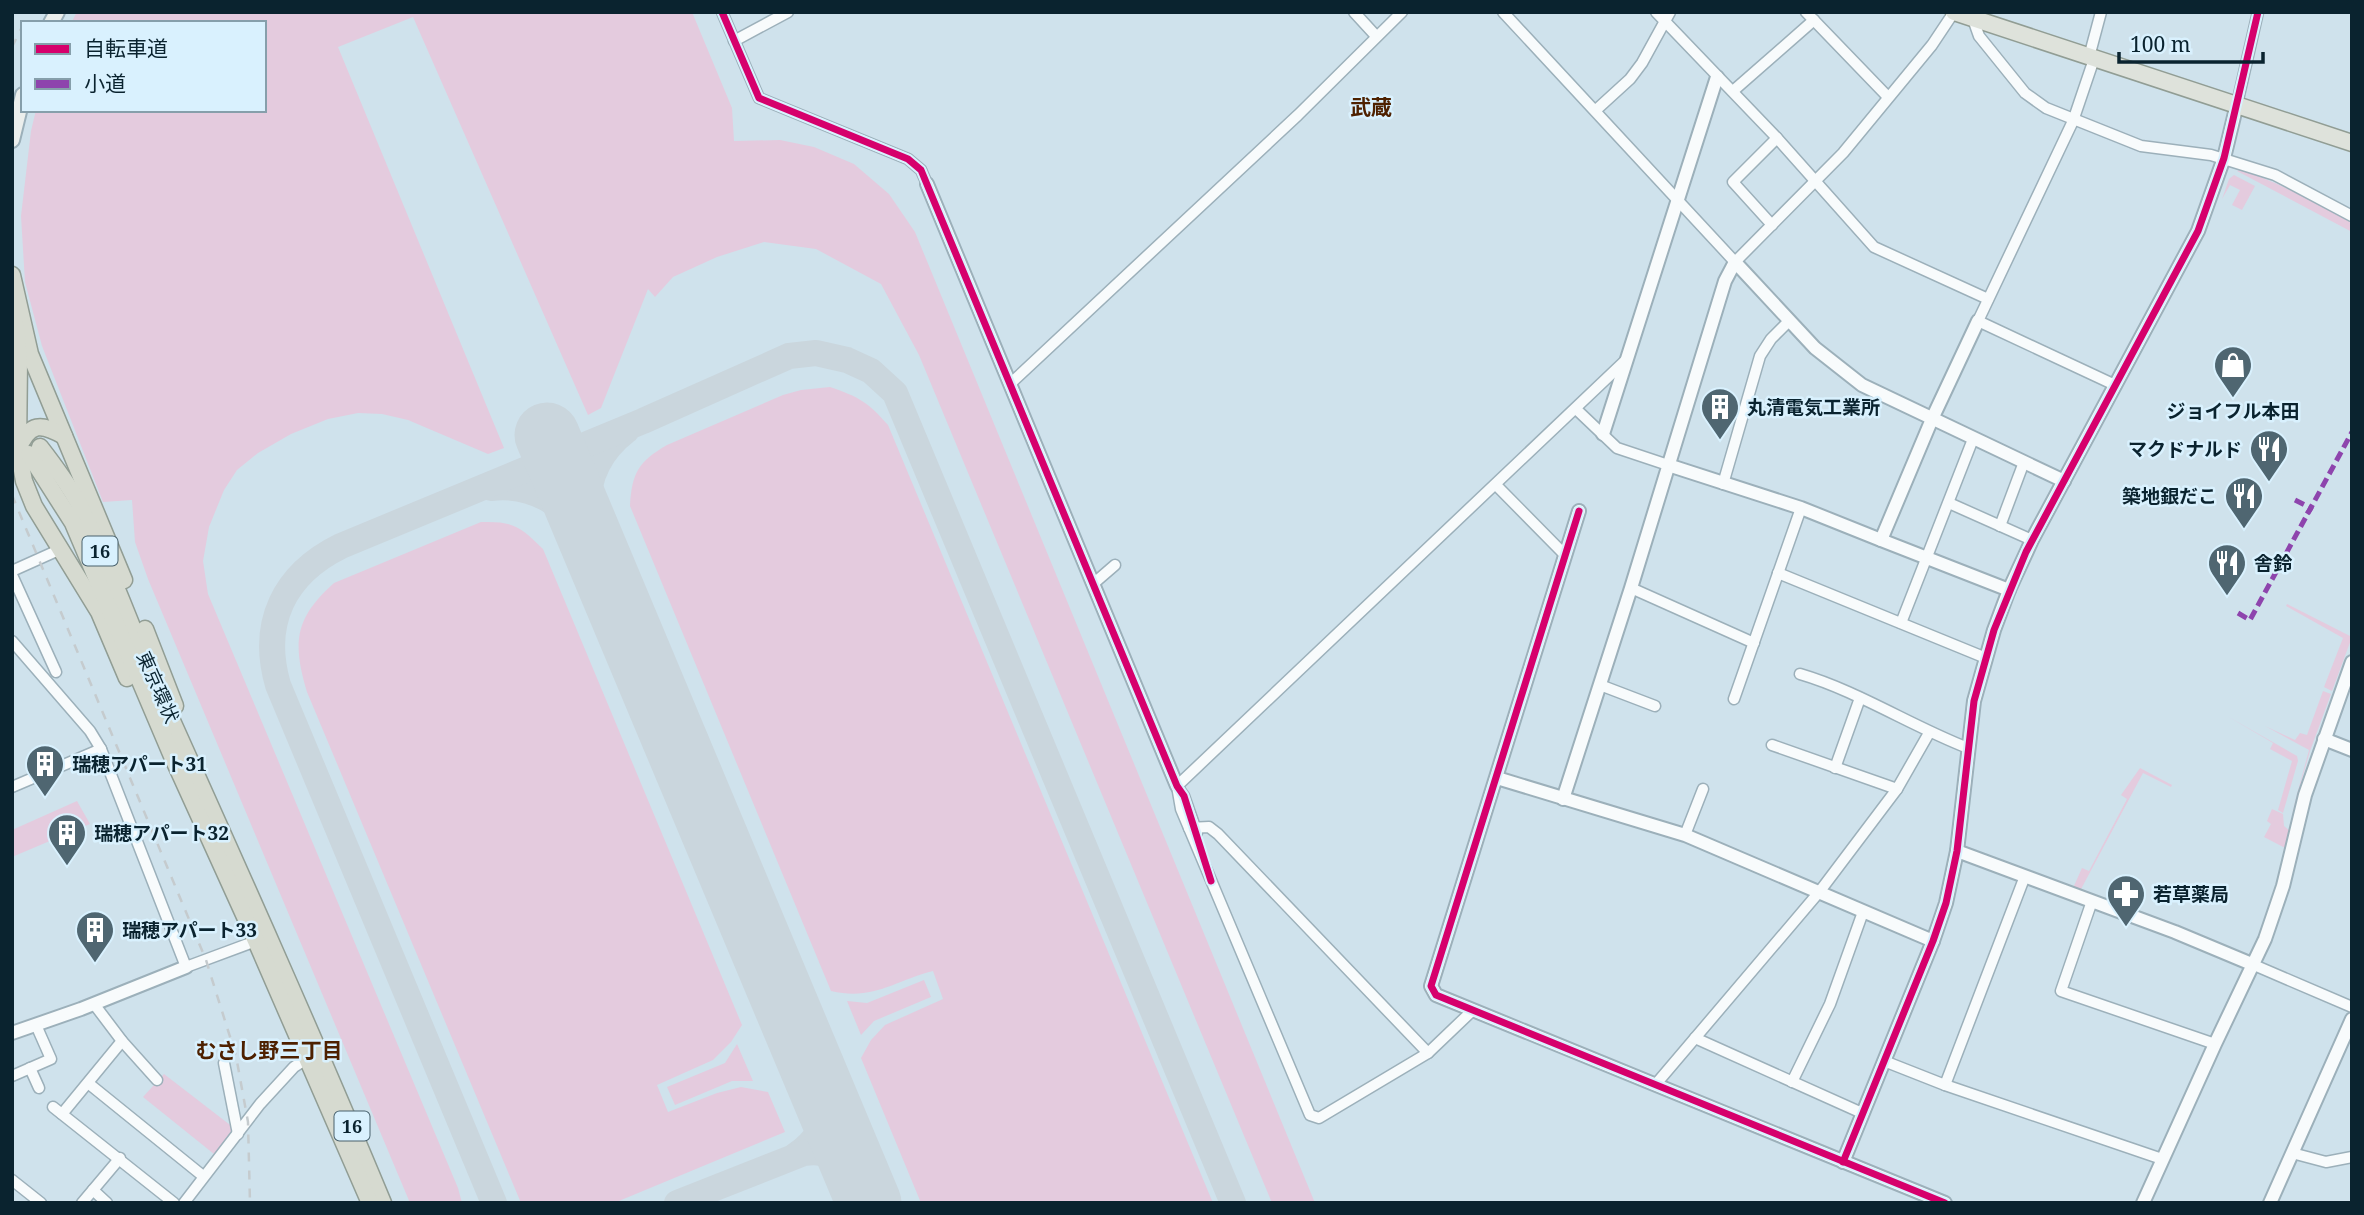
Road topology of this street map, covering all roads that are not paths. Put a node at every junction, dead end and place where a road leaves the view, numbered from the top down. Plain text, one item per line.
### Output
1 (722, 12) edge
2 (788, 12) edge
3 (1354, 12) edge
4 (1402, 12) edge
5 (1503, 12) edge
6 (1657, 12) edge
7 (1954, 12) edge
8 (2101, 12) edge
9 (2258, 12) edge
10 (1810, 16) edge
11 (1668, 17) edge
12 (1973, 19) junction
13 (1377, 36) junction
14 (734, 41) junction
15 (2092, 58) junction
16 (1717, 77) junction
17 (1733, 91) junction
18 (1888, 97) junction
19 (21, 103) edge
20 (2237, 104) junction
21 (1596, 110) junction
22 (2073, 121) junction
23 (1777, 138) junction
24 (12, 140) edge
25 (2352, 143) edge
26 (2224, 158) junction
27 (1817, 180) junction
28 (927, 184) joint
29 (1678, 201) junction
30 (2352, 216) edge
31 (1772, 225) junction
32 (1735, 262) junction
33 (12, 275) edge
34 (1987, 299) junction
35 (12, 312) edge
36 (1789, 321) junction
37 (1978, 321) junction
38 (1628, 359) junction
39 (1010, 384) junction
40 (2115, 385) junction
41 (1576, 409) junction
42 (1932, 419) junction
43 (1603, 434) junction
44 (64, 436) junction
45 (1973, 439) junction
46 (29, 450) junction
47 (2024, 462) junction
48 (1668, 465) junction
49 (2064, 481) junction
50 (1723, 484) junction
51 (1496, 485) junction
52 (1949, 503) junction
53 (1801, 508) junction
54 (1579, 511) dead end
55 (2000, 526) junction
56 (1881, 540) junction
57 (2032, 541) junction
58 (61, 549) junction
59 (1566, 555) junction
60 (1928, 559) junction
61 (1115, 565) dead end
62 (12, 573) edge
63 (1778, 573) junction
64 (1093, 584) junction
65 (1630, 588) junction
66 (2009, 590) junction
67 (1901, 623) junction
68 (12, 641) edge
69 (1754, 643) junction
70 (1986, 658) junction
71 (2352, 662) edge
72 (55, 672) dead end
73 (1800, 674) dead end
74 (1600, 685) junction
75 (1860, 698) junction
76 (1734, 699) dead end
77 (1656, 706) dead end
78 (1929, 733) junction
79 (2324, 738) junction
80 (1772, 745) dead end
81 (1968, 748) junction
82 (101, 749) junction
83 (2352, 750) edge
84 (189, 756) junction
85 (1835, 768) junction
86 (1497, 778) junction
87 (1177, 786) junction
88 (12, 787) edge
89 (1703, 789) dead end
90 (1897, 789) junction
91 (1563, 799) junction
92 (1192, 828) junction
93 (1685, 835) junction
94 (1957, 851) junction
95 (221, 865) junction
96 (2025, 876) junction
97 (1820, 891) junction
98 (2092, 901) junction
99 (1863, 912) junction
100 (256, 941) junction
101 (1933, 941) junction
102 (2254, 965) junction
103 (186, 967) junction
104 (94, 1004) junction
105 (2352, 1007) edge
106 (1473, 1010) junction
107 (2352, 1019) edge
108 (36, 1025) junction
109 (12, 1033) edge
110 (1695, 1038) junction
111 (122, 1041) junction
112 (2214, 1044) junction
113 (1429, 1053) junction
114 (314, 1054) junction
115 (1884, 1061) junction
116 (224, 1063) dead end
117 (30, 1068) junction
118 (12, 1076) edge
119 (157, 1080) dead end
120 (1792, 1082) junction
121 (88, 1083) junction
122 (1656, 1084) junction
123 (1945, 1085) junction
124 (39, 1088) dead end
125 (52, 1107) dead end
126 (1863, 1113) junction
127 (62, 1114) junction
128 (238, 1134) junction
129 (2292, 1153) junction
130 (2352, 1157) edge
131 (120, 1158) junction
132 (2162, 1158) junction
133 (1843, 1162) junction
134 (204, 1176) junction
135 (12, 1181) edge
136 (93, 1190) junction
137 (41, 1203) edge
138 (82, 1203) edge
139 (107, 1203) edge
140 (174, 1203) edge
141 (184, 1203) edge
142 (370, 1203) edge
143 (383, 1203) edge
144 (1945, 1203) edge
145 (2143, 1203) edge
146 (2270, 1203) edge

1 - 14 street
2 - 14 street
3 - 13 street
4 - 13 street
5 - 21 street
6 - 11 street
7 - 12 main road
7 - 18 street
8 - 15 street
9 - 20 street
10 - 17 street
10 - 18 street
11 - 16 street
11 - 21 street
12 - 15 main road
12 - 22 street
13 - 39 street
14 - 28 street
15 - 20 main road
15 - 22 street
16 - 17 street
16 - 29 street
17 - 23 street
18 - 27 street
19 - 24 main road
20 - 25 main road
20 - 26 street
21 - 29 street
22 - 26 street
22 - 34 street
23 - 27 street
23 - 31 street
26 - 30 street
26 - 40 street
27 - 31 street
27 - 34 street
28 - 39 street
29 - 32 street
29 - 38 street
31 - 32 street
32 - 36 street
32 - 48 street
33 - 44 highway
34 - 37 street
35 - 46 highway
36 - 42 street
36 - 50 street
37 - 40 street
37 - 42 street
38 - 41 street
38 - 43 street
39 - 64 street
40 - 49 street
41 - 43 street
41 - 51 street
42 - 45 street
42 - 56 street
43 - 48 street
44 - 46 highway
44 - 84 highway
45 - 47 street
45 - 52 street
46 - 58 highway
46 - 84 highway, 東京環状 / 16
46 - 95 highway, 東京環状 / 16
47 - 49 street
47 - 55 street
48 - 50 street
48 - 65 street
49 - 57 street
50 - 53 street
51 - 59 street
51 - 87 street
52 - 55 street
52 - 60 street
53 - 56 street
53 - 63 street
54 - 59 street
55 - 57 street
56 - 60 street
57 - 66 street
58 - 62 street
58 - 95 highway
59 - 86 street
60 - 66 street
60 - 67 street
61 - 64 street
62 - 72 street
63 - 67 street
63 - 69 street
64 - 87 street
65 - 69 street
65 - 74 street
66 - 70 street
67 - 70 street
68 - 82 street
69 - 76 street
70 - 81 street
71 - 79 street
73 - 75 street
74 - 77 street
74 - 91 street
75 - 78 street
75 - 85 street
78 - 81 street
78 - 90 street
79 - 83 street
79 - 102 street
80 - 85 street
81 - 94 street
82 - 88 street
82 - 103 street
84 - 114 highway, 東京環状 / 16
85 - 90 street
86 - 91 street
86 - 106 street
87 - 92 street
89 - 93 street
90 - 97 street
91 - 93 street
92 - 113 street
92 - 113 street
93 - 97 street
94 - 96 street
94 - 101 street
95 - 100 highway, 東京環状 / 16
96 - 98 street
96 - 123 street
97 - 99 street
97 - 110 street
98 - 102 street
98 - 112 street
99 - 101 street
99 - 120 street
100 - 103 street
100 - 114 highway, 東京環状 / 16
101 - 115 street
102 - 105 street
102 - 112 street
103 - 104 street
104 - 108 street
104 - 111 street
106 - 113 street
106 - 122 street
107 - 129 street
108 - 109 street
108 - 117 street
110 - 120 street
110 - 122 street
111 - 119 street
111 - 121 street
112 - 132 street
114 - 128 street
114 - 142 highway, 東京環状 / 16
114 - 143 highway, 東京環状 / 16
115 - 123 street
115 - 126 street
116 - 128 street
117 - 118 street
117 - 124 street
120 - 126 street
121 - 127 street
121 - 134 street
122 - 133 street
123 - 132 street
125 - 127 street
126 - 133 street
127 - 131 street
128 - 134 street
129 - 130 street
129 - 146 street
131 - 136 street
131 - 140 street
132 - 145 street
133 - 144 street
134 - 141 street
135 - 137 street
136 - 138 street
136 - 139 street

